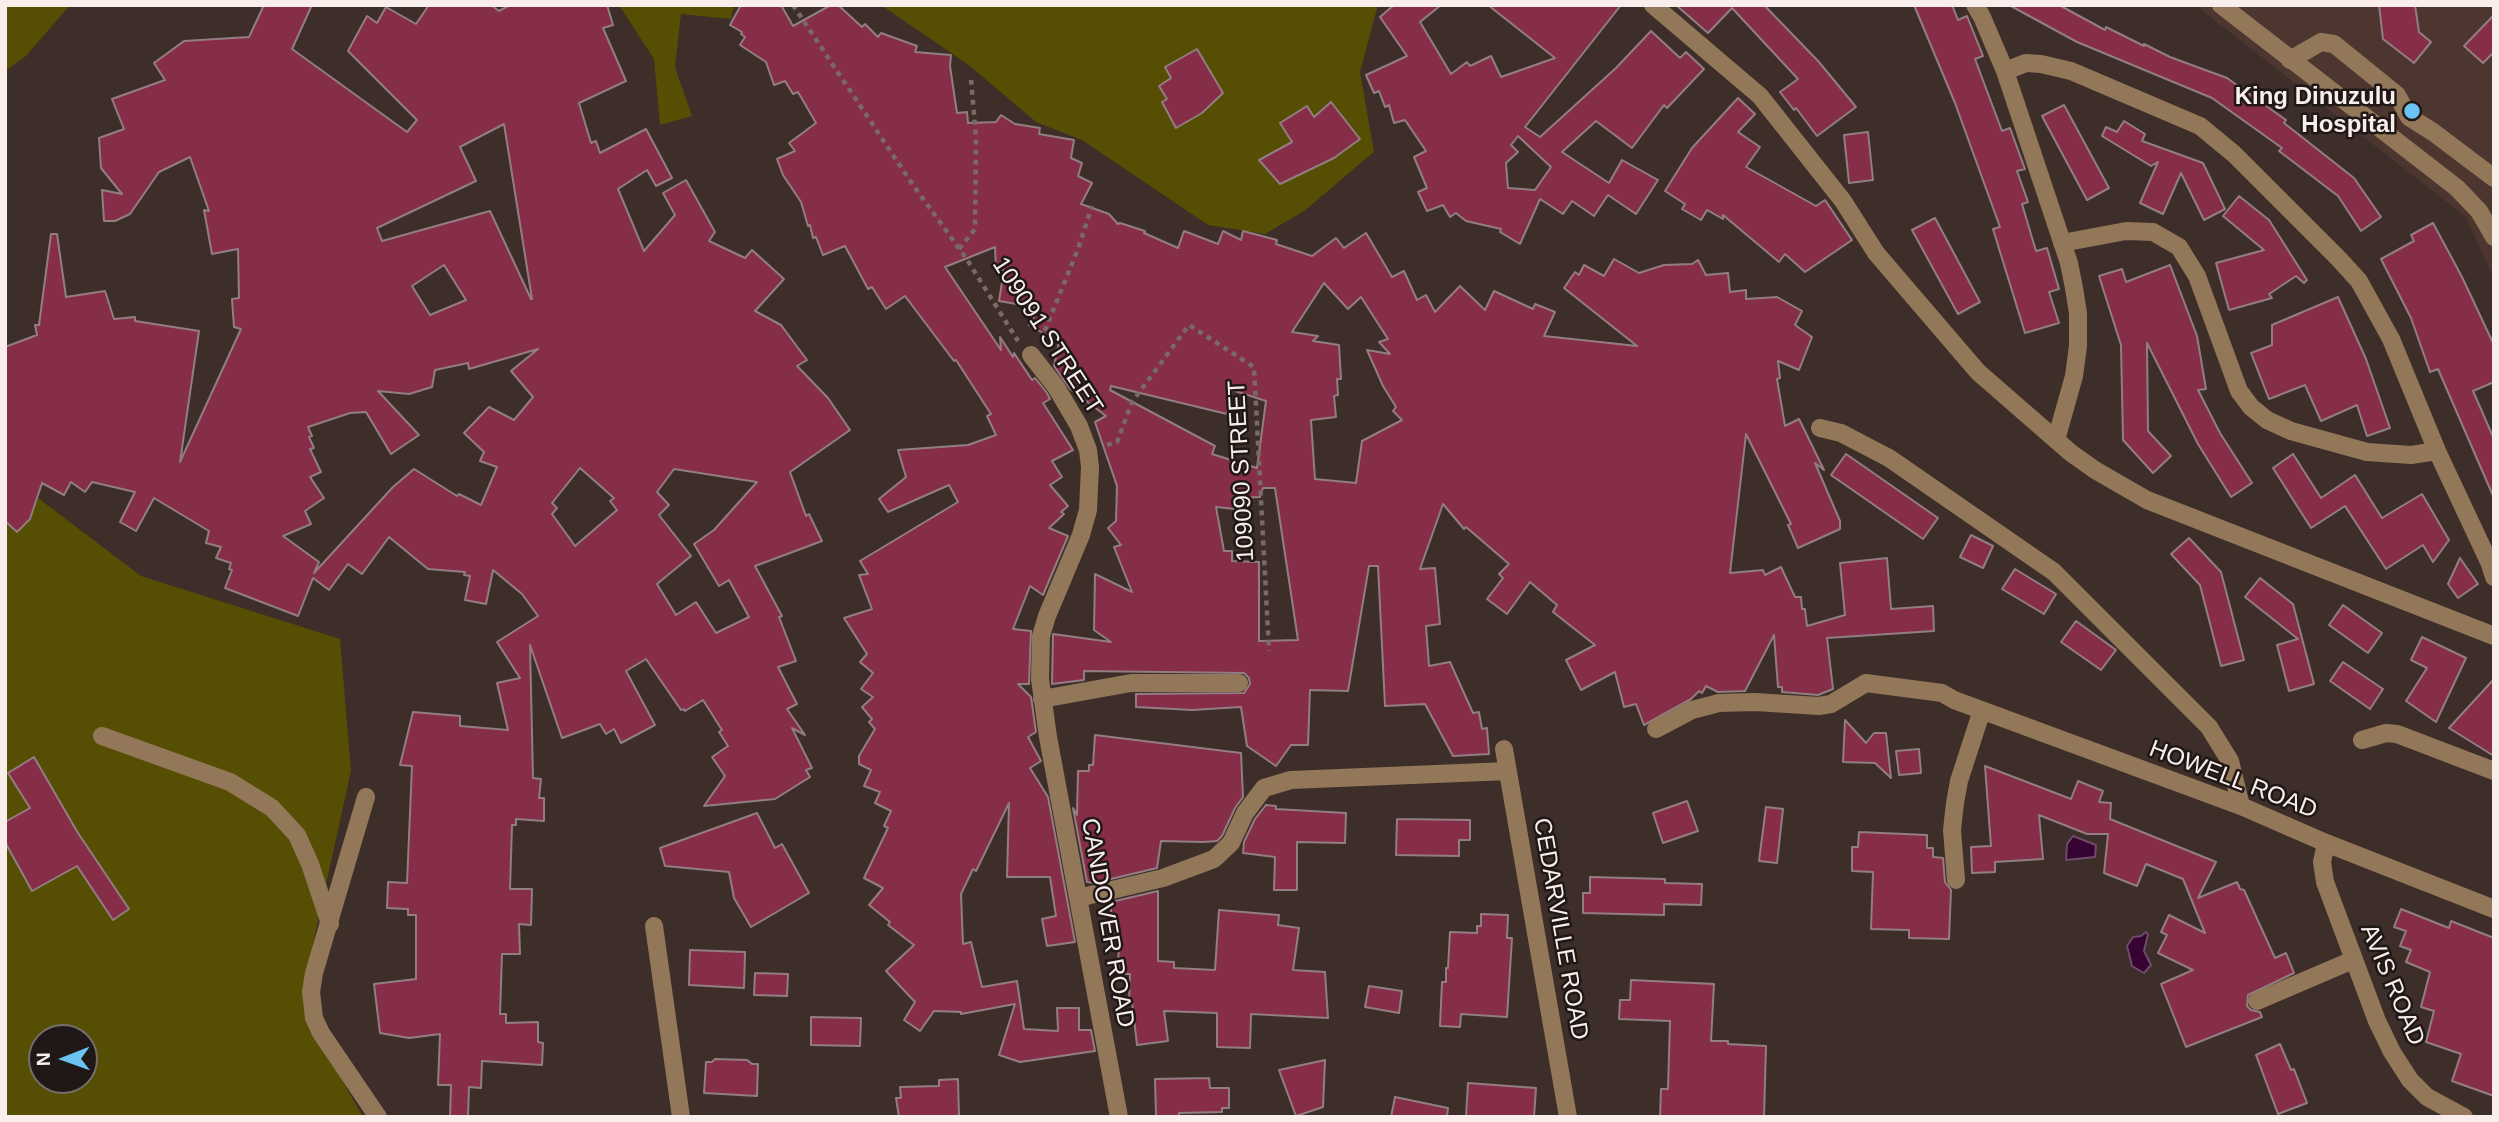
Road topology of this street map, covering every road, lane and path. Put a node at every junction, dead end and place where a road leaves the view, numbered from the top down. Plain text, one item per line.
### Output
1 (793, 5) edge
2 (1653, 5) edge
3 (1975, 5) edge
4 (2221, 5) edge
5 (2290, 60) junction
6 (2005, 72) junction
7 (971, 79) dead end
8 (2494, 178) edge
9 (1092, 206) dead end
10 (2494, 237) edge
11 (2062, 243) junction
12 (959, 249) junction
13 (1031, 355) junction
14 (1820, 428) dead end
15 (2056, 440) junction
16 (1088, 450) junction
17 (2437, 451) junction
18 (2494, 577) edge
19 (2494, 636) edge
20 (1269, 651) dead end
21 (1239, 682) dead end
22 (1042, 699) junction
23 (1982, 709) junction
24 (1656, 729) dead end
25 (102, 736) dead end
26 (1048, 737) joint
27 (2361, 740) dead end
28 (1504, 749) dead end
29 (1508, 771) junction
30 (2494, 771) edge
31 (366, 797) dead end
32 (2241, 806) junction
33 (2326, 843) junction
34 (1956, 880) dead end
35 (1077, 898) junction
36 (2494, 909) edge
37 (330, 924) junction
38 (654, 926) dead end
39 (2354, 960) junction
40 (2257, 1001) dead end
41 (378, 1117) edge
42 (681, 1117) edge
43 (1119, 1117) edge
44 (1567, 1117) edge
45 (2464, 1117) edge

1 - 12 path, 109091 STREET
2 - 15 street
3 - 6 street
4 - 5 street
5 - 8 street
5 - 10 street
6 - 11 street
6 - 17 street
7 - 12 path
9 - 13 path
11 - 15 street
11 - 17 street
12 - 13 path, 109091 STREET
13 - 16 street, 109091 STREET
14 - 32 street
15 - 19 street
16 - 20 path, 109090 STREET
16 - 22 street, 109091 STREET
17 - 18 street
21 - 22 street
22 - 26 street, 109091 STREET
23 - 24 street, HOWELL ROAD
23 - 32 street, HOWELL ROAD
23 - 34 street
25 - 37 street
26 - 35 street, CANDOVER ROAD
27 - 30 street
28 - 29 street, CEDARVILLE ROAD
29 - 35 street
29 - 44 street, CEDARVILLE ROAD
31 - 37 street
32 - 33 street, HOWELL ROAD
33 - 36 street, HOWELL ROAD
33 - 39 street, AVIS ROAD
35 - 43 street, CANDOVER ROAD
37 - 41 street
38 - 42 street
39 - 40 street
39 - 45 street, AVIS ROAD

